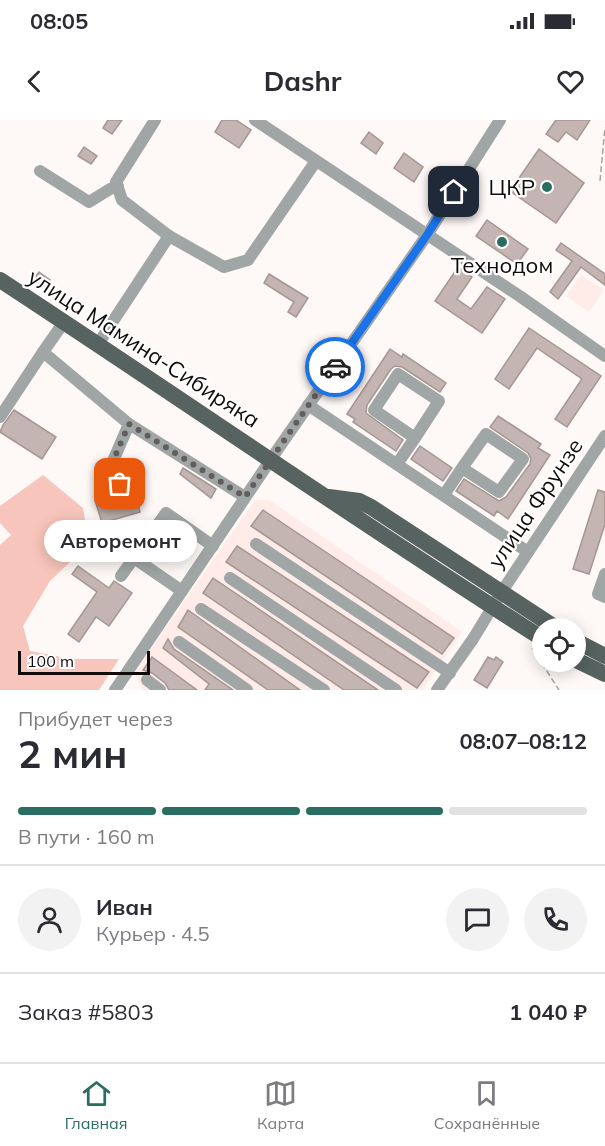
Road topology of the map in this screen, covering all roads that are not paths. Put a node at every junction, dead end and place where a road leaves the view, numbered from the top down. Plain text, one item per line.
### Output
1 (155, 120) edge
2 (255, 120) edge
3 (500, 120) edge
4 (316, 161) junction
5 (40, 171) dead end
6 (118, 186) junction
7 (427, 235) junction
8 (169, 236) junction
9 (0, 280) edge
10 (64, 322) junction
11 (98, 344) junction
12 (43, 352) junction
13 (605, 356) edge
14 (308, 405) junction
15 (0, 417) edge
16 (129, 424) junction
17 (605, 436) edge
18 (415, 438) junction
19 (270, 460) junction
20 (398, 464) junction
21 (462, 468) junction
22 (120, 484) dead end
23 (444, 495) junction
24 (245, 497) junction
25 (256, 544) dead end
26 (213, 546) junction
27 (528, 552) junction
28 (134, 558) junction
29 (605, 574) edge
30 (121, 576) dead end
31 (230, 578) dead end
32 (182, 591) junction
33 (605, 597) edge
34 (497, 600) junction
35 (201, 609) dead end
36 (535, 618) edge
37 (532, 637) edge
38 (180, 642) dead end
39 (586, 647) edge
40 (605, 657) edge
41 (586, 665) edge
42 (450, 673) junction
43 (605, 674) edge
44 (147, 680) dead end
45 (115, 690) edge
46 (160, 690) edge
47 (247, 690) edge
48 (324, 690) edge
49 (396, 690) edge
50 (437, 690) edge

1 - 6 street
2 - 4 street
3 - 7 street
4 - 7 street
4 - 8 street
5 - 6 street
6 - 8 street
7 - 13 street
7 - 14 street
8 - 11 street
9 - 10 main road, улица Мамина-Сибиряка
10 - 11 main road, улица Мамина-Сибиряка
10 - 12 street
11 - 19 main road, улица Мамина-Сибиряка
12 - 15 street
12 - 16 street
14 - 19 street
14 - 20 street
16 - 22 street
16 - 24 street
17 - 27 street, улица Фрунзе
18 - 18 street
18 - 20 street
19 - 24 street
19 - 34 main road, улица Мамина-Сибиряка
20 - 23 street
21 - 21 street
21 - 23 street
23 - 27 street
24 - 26 street
25 - 42 street
26 - 28 street
26 - 32 street
27 - 34 street, улица Фрунзе
28 - 30 street
28 - 32 street
29 - 33 street
31 - 49 street
32 - 45 street
34 - 36 main road, улица Мамина-Сибиряка
34 - 37 main road, улица Мамина-Сибиряка
34 - 42 street, улица Фрунзе
35 - 48 street
38 - 47 street
39 - 40 main road
41 - 43 main road
42 - 50 street, улица Фрунзе
44 - 46 street

